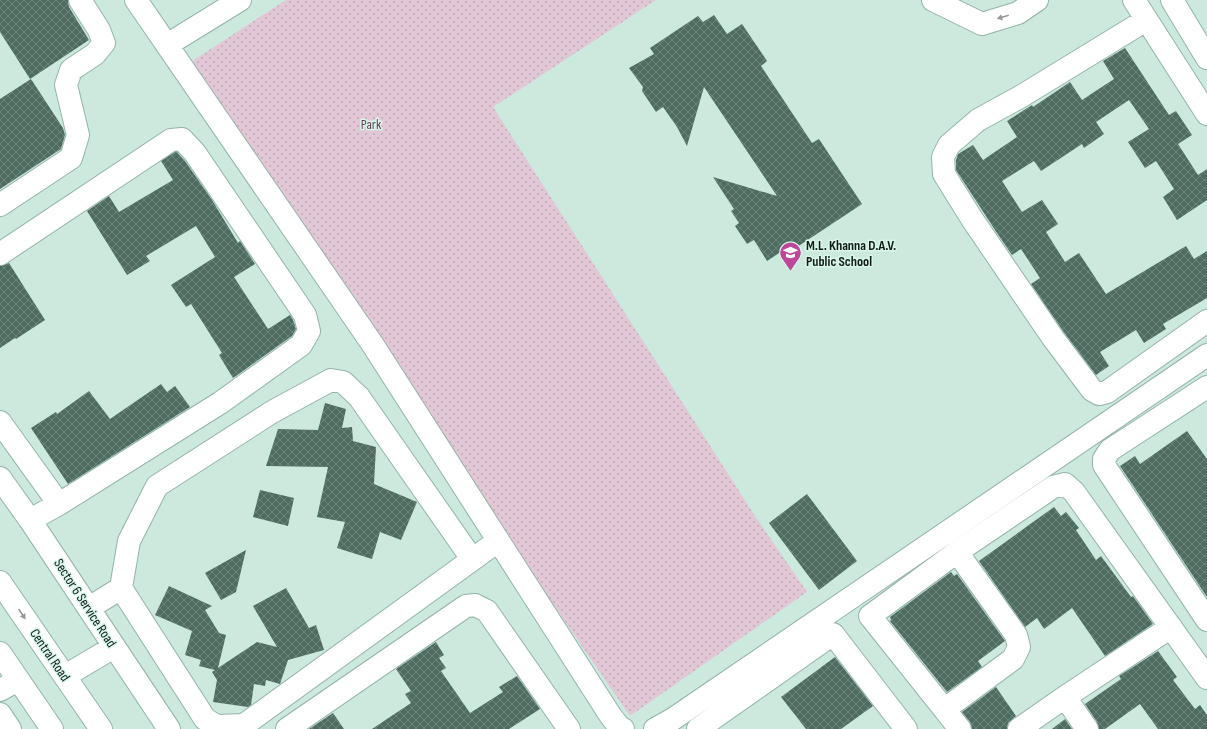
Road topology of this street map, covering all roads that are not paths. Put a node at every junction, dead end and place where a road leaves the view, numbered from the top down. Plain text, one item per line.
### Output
1 (80, 0) edge
2 (136, 0) edge
3 (240, 0) edge
4 (933, 0) edge
5 (1037, 0) edge
6 (1134, 0) edge
7 (1172, 0) edge
8 (1146, 20) junction
9 (167, 45) junction
10 (1207, 58) edge
11 (1207, 114) edge
12 (0, 205) edge
13 (0, 254) edge
14 (1207, 321) edge
15 (1207, 355) edge
16 (1207, 386) edge
17 (0, 422) edge
18 (0, 478) edge
19 (58, 504) junction
20 (30, 520) junction
21 (498, 541) junction
22 (957, 552) junction
23 (472, 559) junction
24 (0, 582) edge
25 (121, 588) junction
26 (854, 596) junction
27 (89, 608) junction
28 (870, 616) junction
29 (1207, 620) edge
30 (827, 626) junction
31 (1172, 628) junction
32 (114, 647) junction
33 (0, 653) edge
34 (65, 676) junction
35 (1207, 678) edge
36 (9, 685) edge
37 (1065, 697) junction
38 (945, 710) junction
39 (0, 714) edge
40 (10, 729) edge
41 (52, 729) edge
42 (101, 729) edge
43 (169, 729) edge
44 (287, 729) edge
45 (568, 729) edge
46 (623, 729) edge
47 (655, 729) edge
48 (698, 729) edge
49 (906, 729) edge
50 (960, 729) edge
51 (1019, 729) edge
52 (1087, 729) edge

1 - 12 street
2 - 9 street
3 - 9 street
5 -> 4 street
6 - 8 street
7 - 10 street
8 - 11 street
8 - 14 street
9 - 21 street
13 - 19 street
15 - 26 street
16 - 29 street
17 - 19 street
18 - 20 street, Sector 6 Service Road
19 - 20 street
20 - 27 street, Sector 6 Service Road
21 - 23 street
21 - 46 street
22 - 28 street
22 - 31 street
22 - 38 street
23 - 25 street
23 - 25 street
24 -> 34 street, Central Road
25 - 27 street
26 - 28 street
26 - 30 street
27 - 32 street, Sector 6 Service Road
28 - 38 street
30 - 47 street
30 - 48 street
30 - 49 street
31 - 35 street
31 - 37 street
32 - 34 street
32 - 43 street, Sector 6 Service Road
33 - 36 street
34 - 42 street, Central Road
36 - 41 street
37 - 51 street
37 - 52 street
38 - 50 street
39 - 40 street
44 - 45 street

